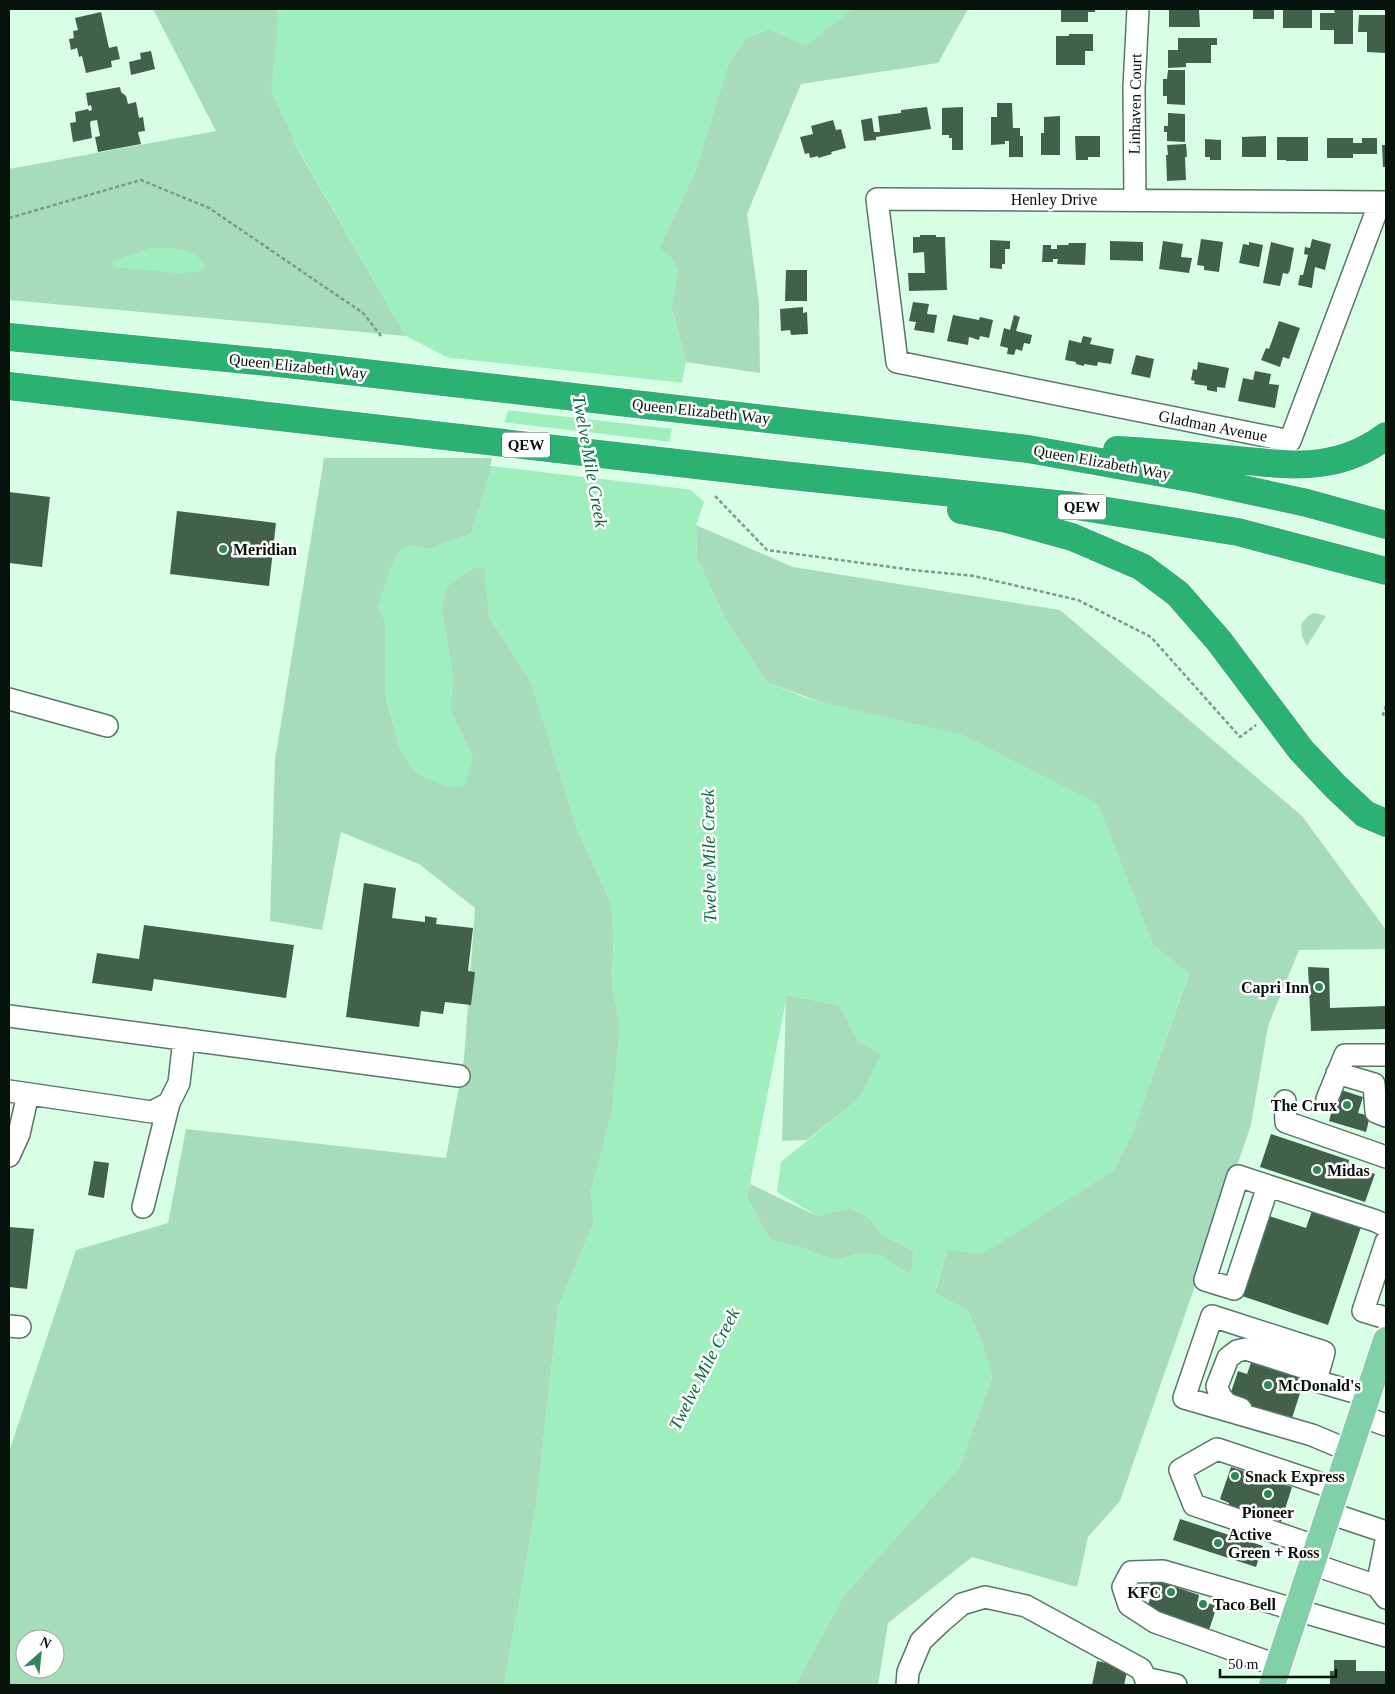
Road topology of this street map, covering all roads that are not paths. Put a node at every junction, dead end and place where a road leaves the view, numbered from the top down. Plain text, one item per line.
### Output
1 (1138, 9) edge
2 (1135, 200) junction
3 (1383, 202) edge
4 (9, 337) edge
5 (896, 352) joint
6 (9, 386) edge
7 (1386, 436) edge
8 (1028, 450) junction
9 (773, 474) junction
10 (1386, 525) edge
11 (1386, 571) edge
12 (9, 699) edge
13 (107, 726) dead end
14 (1386, 823) edge
15 (9, 1016) edge
16 (184, 1040) junction
17 (1386, 1055) edge
18 (1337, 1074) junction
19 (459, 1076) dead end
20 (18, 1092) edge
21 (1327, 1099) dead end
22 (1284, 1100) dead end
23 (169, 1103) junction
24 (1386, 1116) edge
25 (9, 1156) edge
26 (1386, 1157) edge
27 (1268, 1186) junction
28 (143, 1207) dead end
29 (1386, 1226) edge
30 (1386, 1242) edge
31 (1386, 1318) edge
32 (1386, 1340) edge
33 (1318, 1372) junction
34 (1364, 1406) junction
35 (1386, 1425) edge
36 (1291, 1429) junction
37 (1350, 1452) junction
38 (1333, 1501) junction
39 (1386, 1532) edge
40 (1386, 1541) edge
41 (1315, 1556) junction
42 (1381, 1592) edge
43 (1298, 1609) junction
44 (1386, 1636) edge
45 (1276, 1675) edge
46 (1145, 1682) edge
47 (907, 1685) edge
48 (1176, 1685) edge

1 - 2 street, Linhaven Court
2 - 3 street, Henley Drive
2 - 5 street, Henley Drive
3 - 5 street, Gladman Avenue
4 - 8 highway, Queen Elizabeth Way
6 - 9 highway, QEW
7 - 8 highway
8 - 10 highway, Queen Elizabeth Way
9 - 11 highway, QEW
9 - 14 highway
12 - 13 street
15 - 16 street
16 - 19 street
16 - 23 street
17 - 18 street
18 - 21 street
18 - 24 street
20 - 23 street
20 - 25 street
22 - 26 street
23 - 28 street
27 - 27 street
27 - 29 street
30 - 31 street
32 - 34 main road
33 - 34 street
33 - 36 street
33 - 36 street
34 - 35 street
34 - 37 main road
36 - 37 street
37 - 38 main road
38 - 39 street
38 - 41 main road
38 - 41 street
40 - 42 street
41 - 42 street
41 - 43 main road
43 - 44 street
43 - 45 main road
43 - 45 street
46 - 47 street
46 - 48 street

